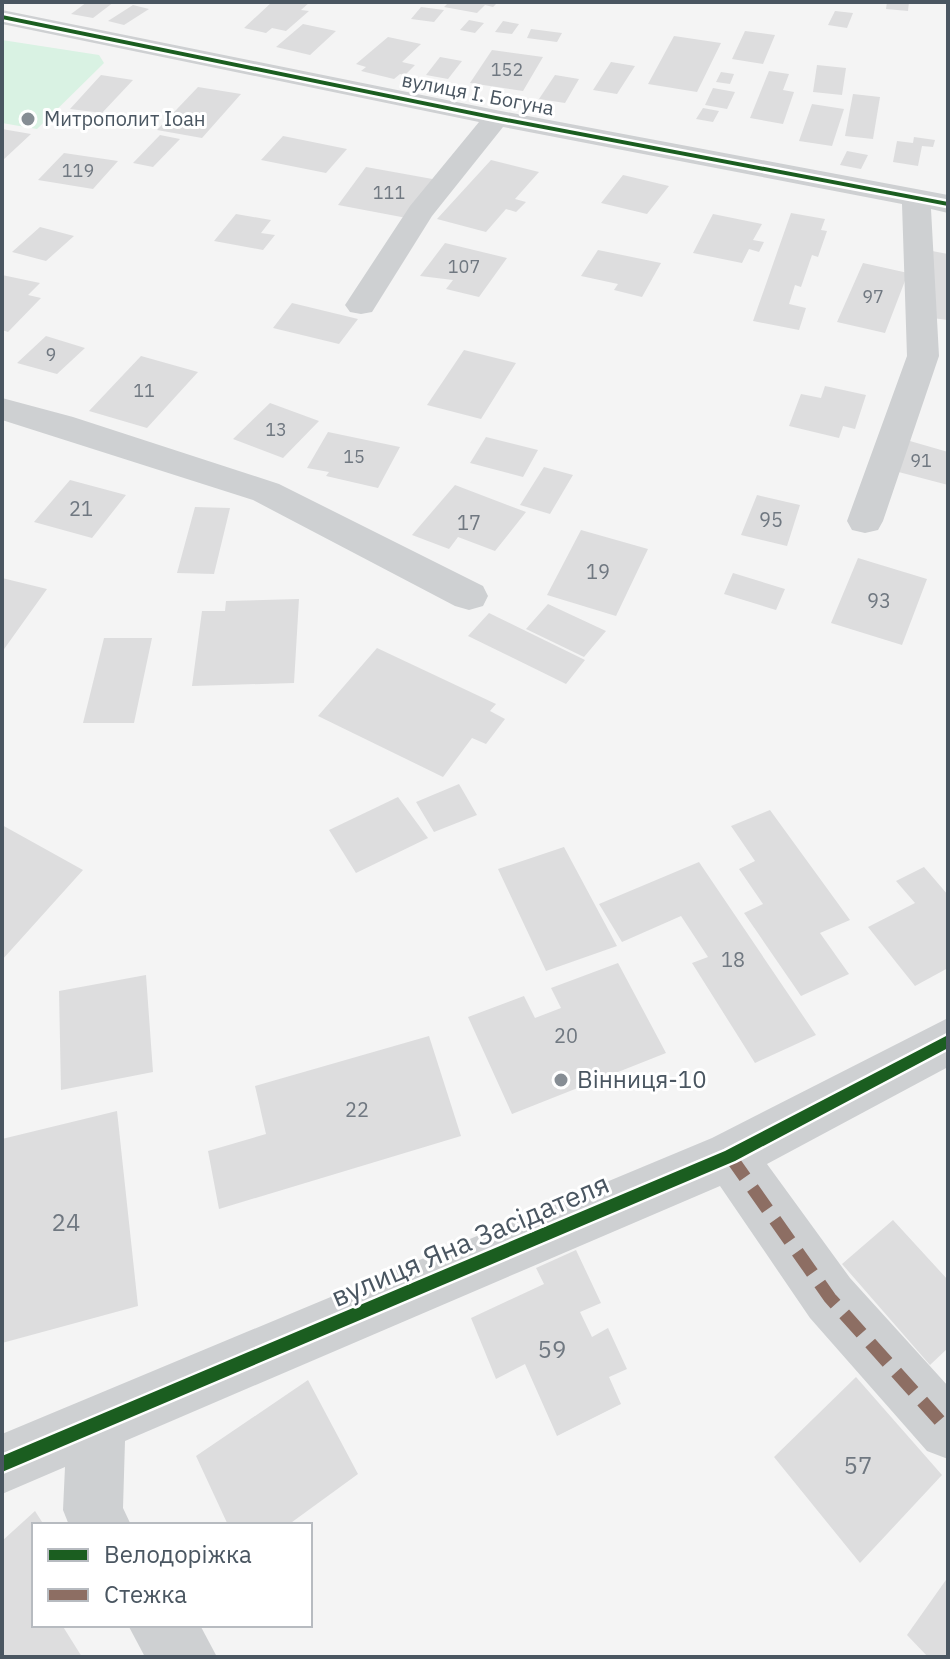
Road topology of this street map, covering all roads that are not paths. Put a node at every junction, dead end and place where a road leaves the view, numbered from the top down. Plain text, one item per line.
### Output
1 (2, 17) edge
2 (496, 118) junction
3 (932, 201) edge
4 (361, 305) dead end
5 (2, 409) edge
6 (865, 521) dead end
7 (469, 596) dead end
8 (948, 1041) edge
9 (730, 1156) junction
10 (96, 1424) junction
11 (948, 1430) edge
12 (2, 1464) edge
13 (99, 1523) edge
14 (162, 1627) edge
15 (185, 1657) edge

1 - 2 street, вулиця І. Богуна
2 - 3 street, вулиця І. Богуна
2 - 4 street
3 - 6 street
5 - 7 street
8 - 9 street, вулиця Яна Засідателя
9 - 10 street, вулиця Яна Засідателя
9 - 11 street
10 - 12 street, вулиця Яна Засідателя
10 - 13 street
14 - 15 street

